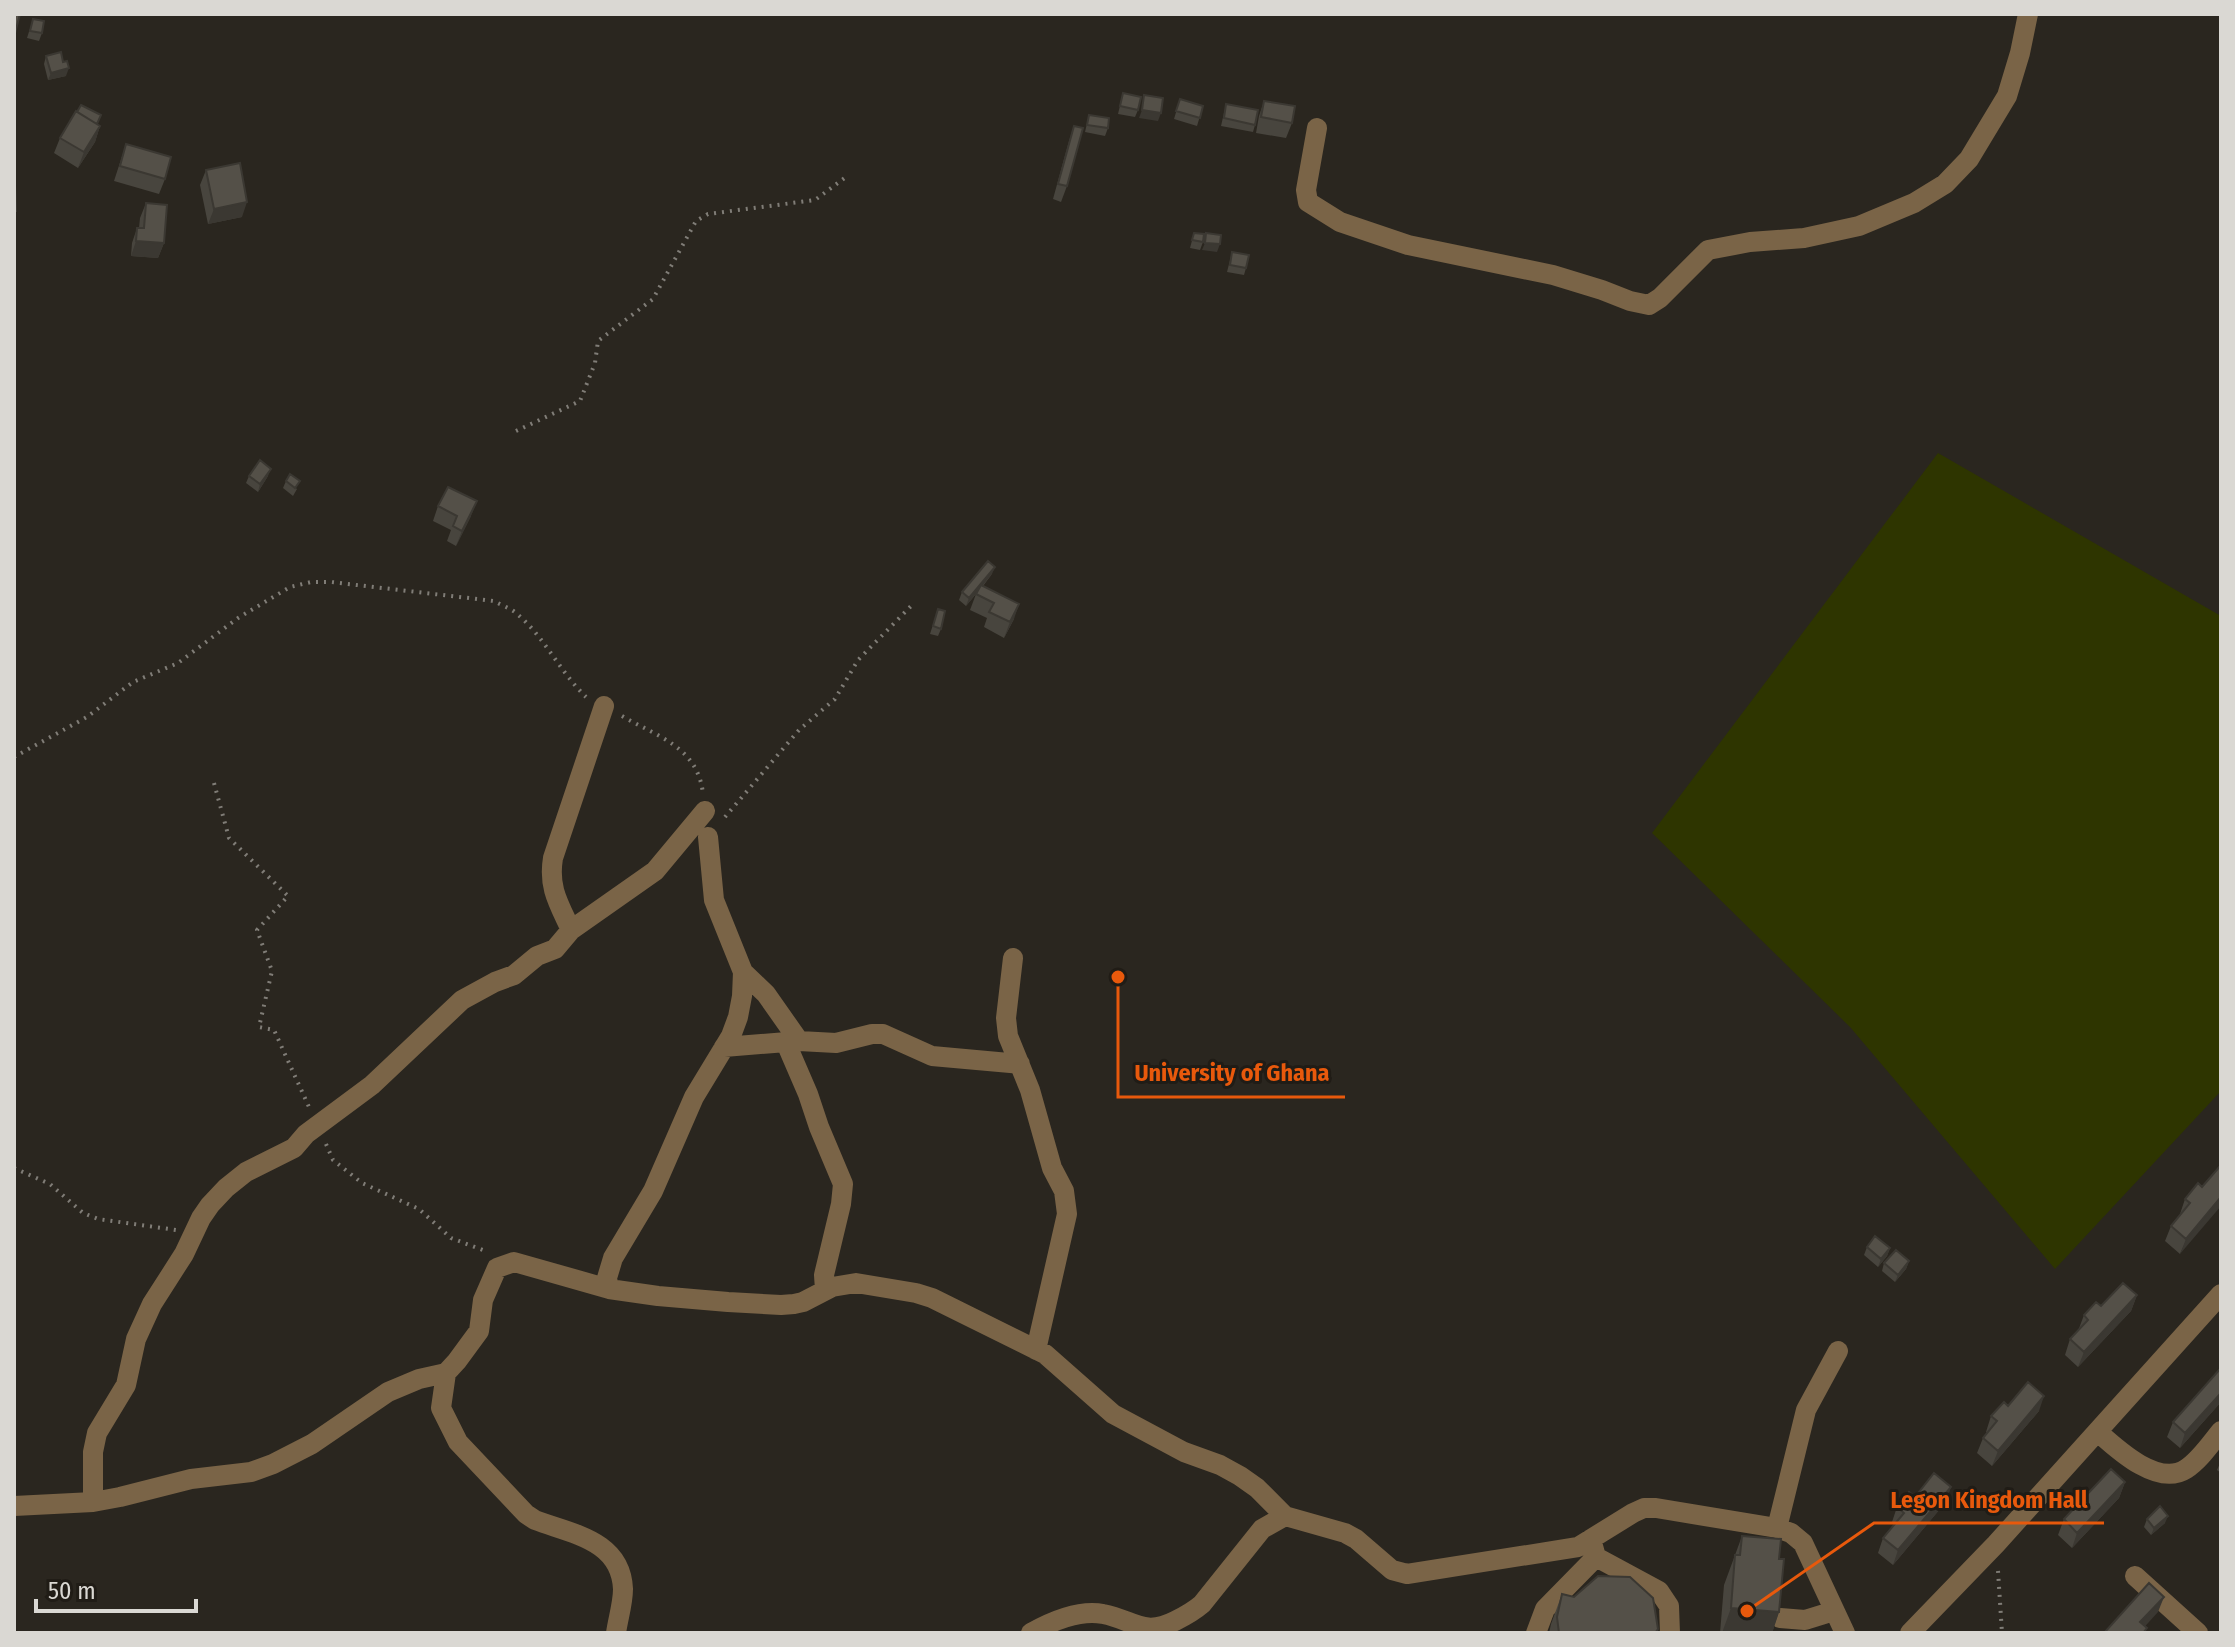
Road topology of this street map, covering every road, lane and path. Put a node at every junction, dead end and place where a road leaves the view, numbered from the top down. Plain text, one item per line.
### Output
1 (2028, 14) edge
2 (1317, 128) dead end
3 (846, 177) dead end
4 (516, 431) dead end
5 (914, 603) dead end
6 (604, 706) junction
7 (14, 757) edge
8 (214, 783) dead end
9 (705, 811) joint
10 (708, 837) joint
11 (571, 930) junction
12 (1013, 958) dead end
13 (743, 972) junction
14 (792, 1042) junction
15 (724, 1047) junction
16 (1020, 1064) junction
17 (314, 1117) dead end
18 (320, 1131) dead end
19 (14, 1168) edge
20 (194, 1232) junction
21 (489, 1252) dead end
22 (609, 1289) junction
23 (825, 1290) junction
24 (2220, 1296) edge
25 (1036, 1350) junction
26 (1838, 1351) dead end
27 (446, 1373) junction
28 (2221, 1431) edge
29 (2098, 1432) junction
30 (93, 1502) junction
31 (14, 1506) edge
32 (1285, 1516) junction
33 (1777, 1528) junction
34 (1996, 1544) junction
35 (1594, 1548) junction
36 (2135, 1576) dead end
37 (1834, 1611) junction
38 (1780, 1618) edge
39 (616, 1633) edge
40 (1031, 1633) edge
41 (1536, 1633) edge
42 (1670, 1633) edge
43 (1845, 1633) edge
44 (1910, 1633) edge
45 (2002, 1633) edge
46 (2198, 1633) edge

1 - 2 street
3 - 4 path
5 - 10 path
6 - 7 path
6 - 9 path
6 - 11 street
8 - 17 path
9 - 11 street
10 - 13 street
11 - 20 street
12 - 16 street
13 - 14 street
13 - 15 street
14 - 15 street
14 - 16 street
14 - 23 street
15 - 22 street
16 - 25 street
18 - 21 path
19 - 20 path
20 - 30 street
22 - 23 street
22 - 27 street
23 - 25 street
24 - 29 street
25 - 32 street
26 - 33 street
27 - 30 street
27 - 39 street
28 - 29 street
29 - 34 street
30 - 31 street
32 - 35 street
32 - 40 street
33 - 35 street
33 - 37 street
34 - 44 street
34 - 45 path
35 - 41 street
35 - 42 street
36 - 46 street
37 - 38 street
37 - 43 street

